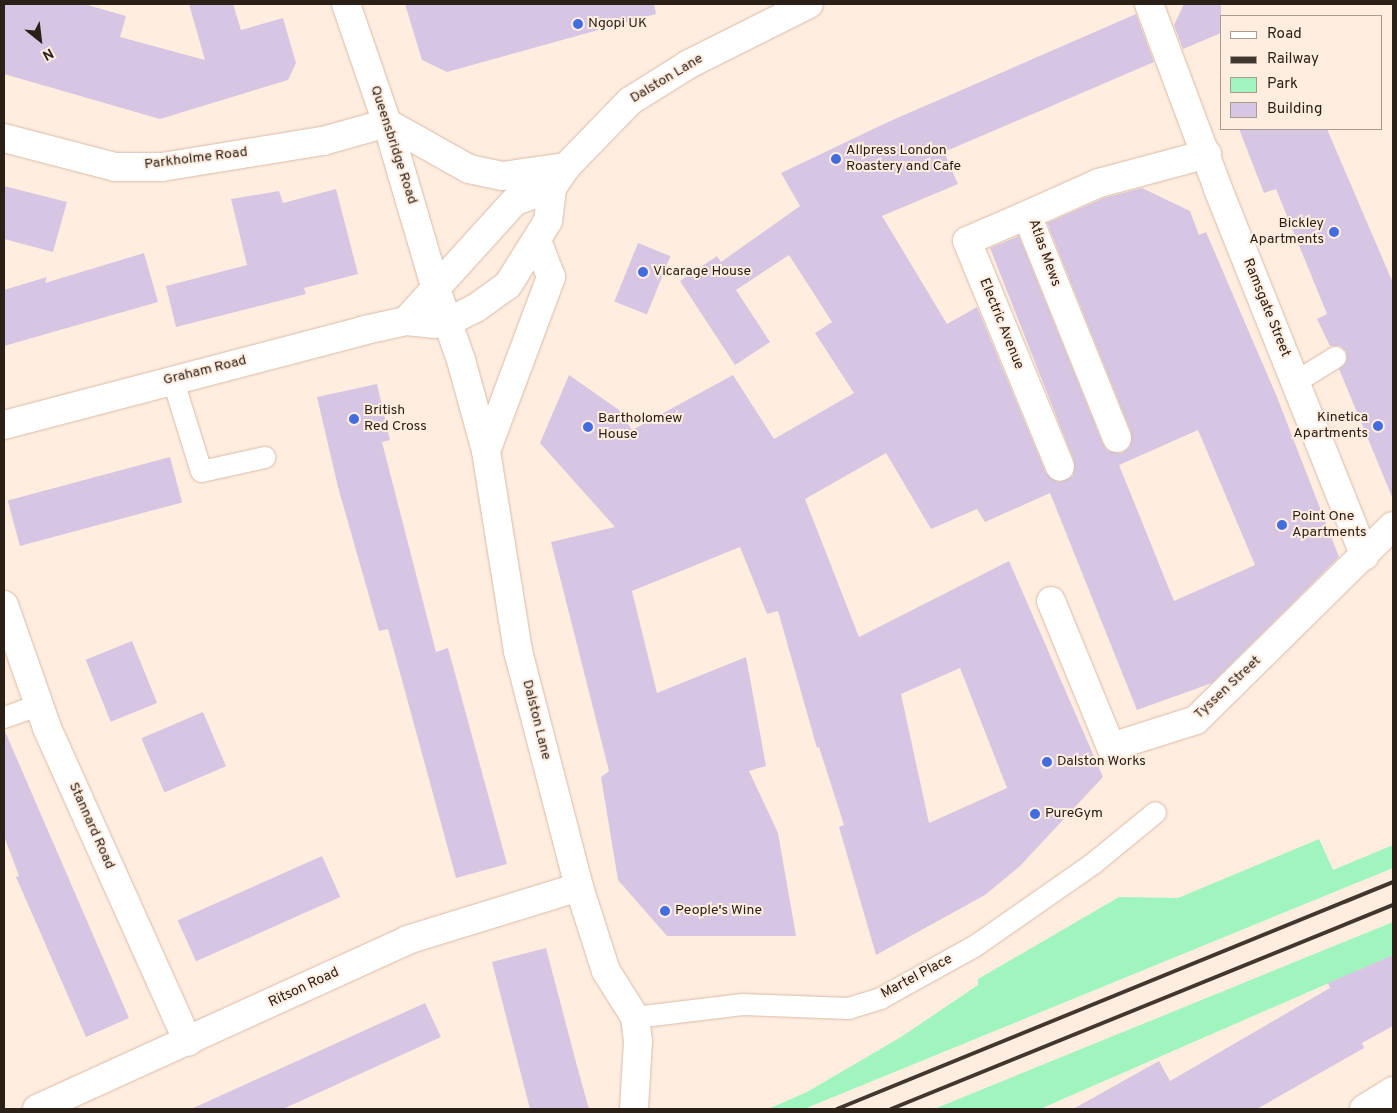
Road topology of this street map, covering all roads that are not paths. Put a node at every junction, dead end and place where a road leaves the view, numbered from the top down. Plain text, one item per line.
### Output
1 (346, 4) edge
2 (809, 4) edge
3 (1149, 4) edge
4 (387, 123) junction
5 (4, 138) edge
6 (1207, 154) junction
7 (559, 178) junction
8 (1027, 216) junction
9 (537, 241) junction
10 (436, 288) junction
11 (406, 321) junction
12 (448, 322) junction
13 (1335, 357) dead end
14 (172, 378) junction
15 (1296, 381) junction
16 (4, 424) edge
17 (1117, 438) dead end
18 (486, 451) junction
19 (264, 457) dead end
20 (1060, 467) dead end
21 (1393, 526) edge
22 (1366, 556) junction
23 (1051, 601) dead end
24 (4, 605) edge
25 (38, 704) junction
26 (4, 717) edge
27 (1155, 812) dead end
28 (579, 886) junction
29 (635, 1017) junction
30 (188, 1042) junction
31 (1393, 1091) edge
32 (37, 1109) edge
33 (634, 1109) edge
34 (1364, 1109) edge

1 - 4 street, Queensbridge Road
2 - 7 street, Dalston Lane
3 - 6 street, Ramsgate Street
4 - 5 street, Parkholme Road
4 - 7 street
4 - 10 street, Queensbridge Road
6 - 8 street, Atlas Mews
6 - 15 street, Ramsgate Street
7 - 9 street
7 - 10 street, Dalston Lane
8 - 17 street, Atlas Mews
8 - 20 street, Electric Avenue
9 - 12 street
9 - 18 street
10 - 11 street
10 - 12 street, Dalston Lane
11 - 12 street, Graham Road
11 - 14 street, Graham Road
12 - 18 street, Dalston Lane
13 - 15 lane
14 - 16 street, Graham Road
14 - 19 lane
15 - 22 street, Ramsgate Street
18 - 28 street, Dalston Lane
21 - 22 street, Tyssen Street
22 - 23 street, Tyssen Street
24 - 25 street, Stannard Road
25 - 26 lane
25 - 30 street, Stannard Road
27 - 29 lane, Martel Place
28 - 29 street, Dalston Lane
28 - 30 street, Ritson Road
29 - 33 street, Dalston Lane
30 - 32 street, Ritson Road
31 - 34 street

